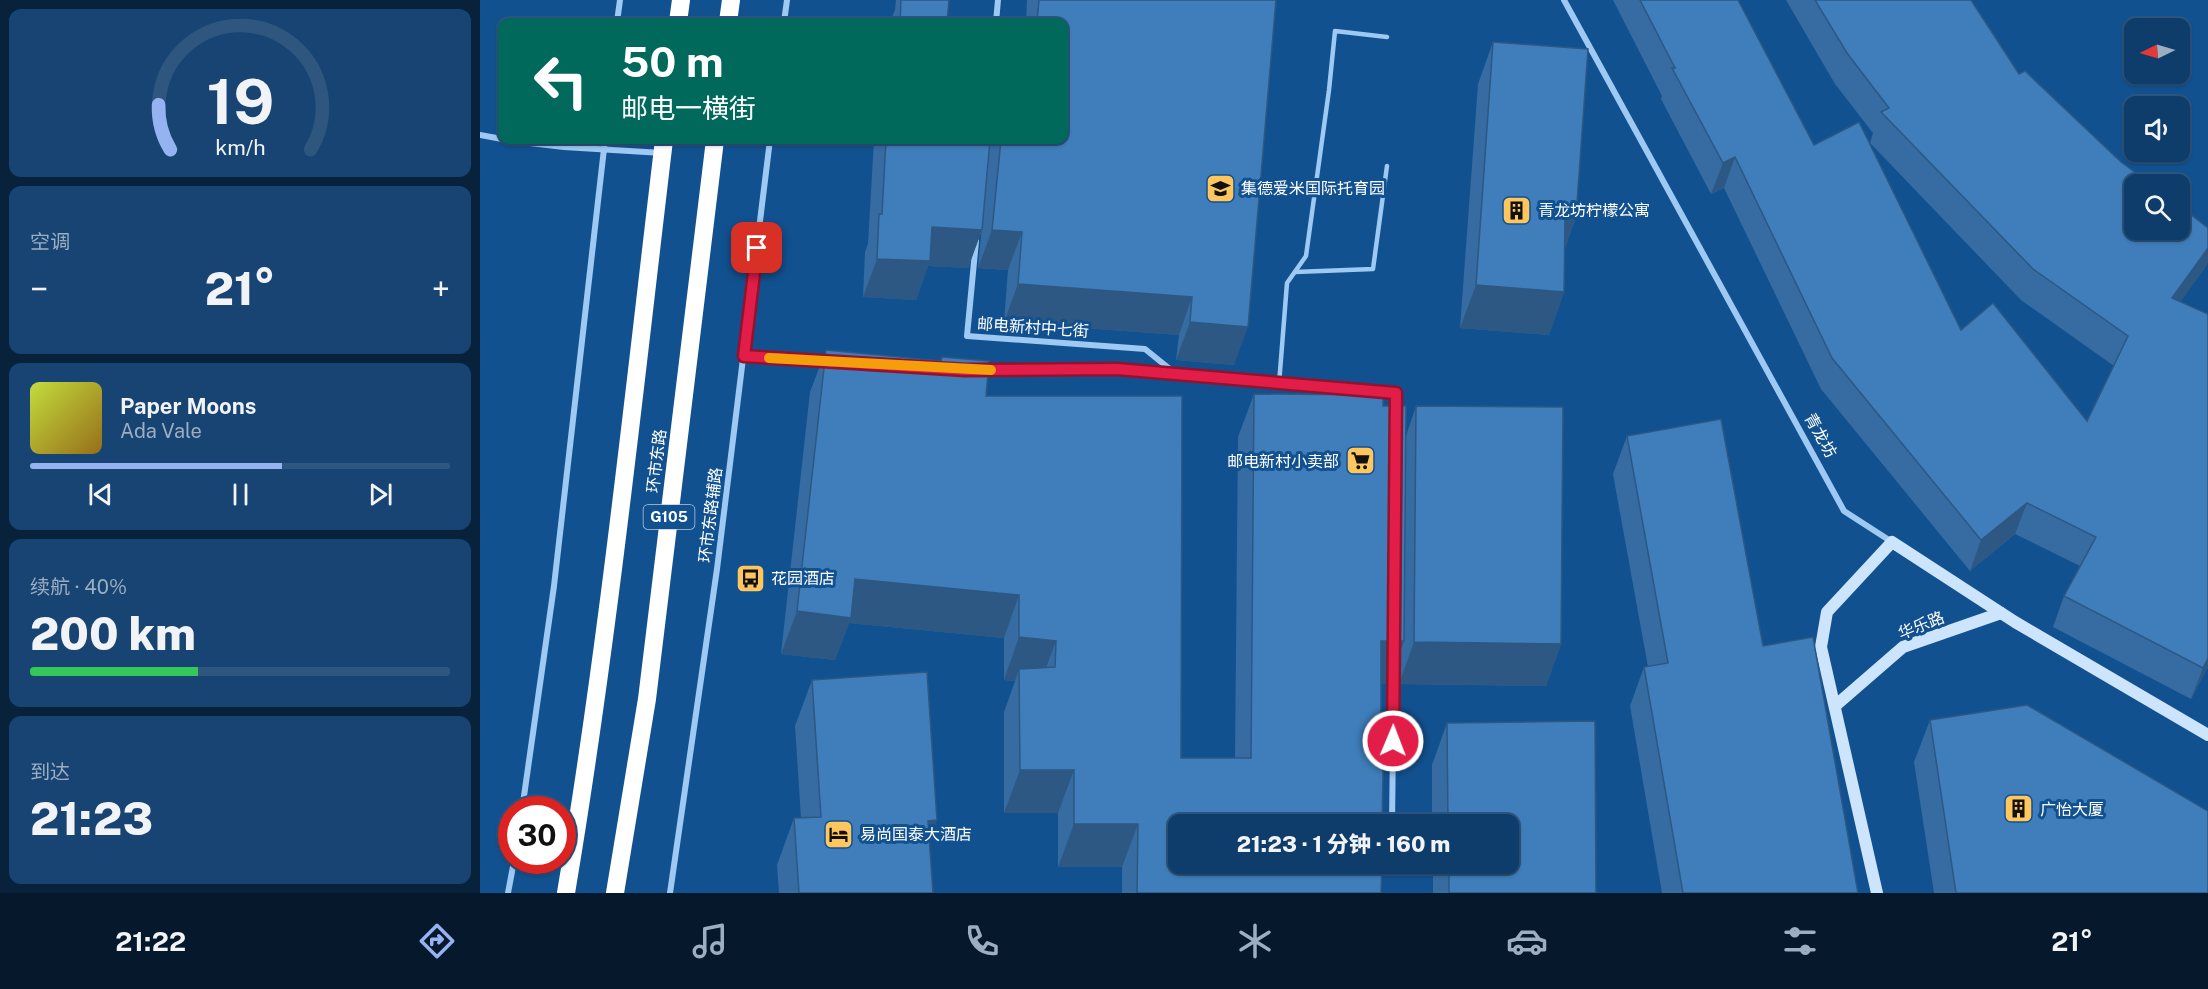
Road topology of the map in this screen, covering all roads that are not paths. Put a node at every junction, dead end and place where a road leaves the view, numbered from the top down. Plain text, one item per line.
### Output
1 (620, 0) edge
2 (681, 0) edge
3 (731, 0) edge
4 (787, 0) edge
5 (998, 0) edge
6 (1564, 0) edge
7 (618, 18) edge
8 (679, 18) edge
9 (729, 18) edge
10 (785, 18) edge
11 (996, 18) edge
12 (1387, 37) dead end
13 (480, 135) edge
14 (498, 138) edge
15 (554, 144) edge
16 (605, 144) edge
17 (715, 144) edge
18 (770, 144) edge
19 (664, 146) edge
20 (604, 149) junction
21 (1387, 166) dead end
22 (976, 232) edge
23 (1295, 272) junction
24 (744, 356) junction
25 (838, 363) edge
26 (977, 370) edge
27 (1177, 375) junction
28 (1279, 384) junction
29 (1396, 427) edge
30 (1892, 542) junction
31 (2001, 613) junction
32 (1394, 649) edge
33 (1835, 706) junction
34 (2208, 735) edge
35 (524, 796) edge
36 (1392, 814) edge
37 (511, 874) edge
38 (508, 893) edge
39 (566, 893) edge
40 (615, 893) edge
41 (670, 893) edge
42 (1877, 893) edge

1 - 7 street
2 - 8 highway
3 - 9 highway
4 - 10 street
5 - 11 street
6 - 30 street, 青龙坊
12 - 23 lane
13 - 14 street
15 - 20 street
16 - 20 street
17 - 40 highway, 环市东路 / G105
18 - 24 street, 环市东路辅路
19 - 20 street
19 - 39 highway, 环市东路 / G105
20 - 35 street
21 - 23 lane
22 - 27 street, 邮电新村中七街
23 - 28 lane
24 - 25 street
24 - 41 street, 环市东路辅路
26 - 27 street
27 - 28 street
28 - 29 street
30 - 31 street, 青龙坊
30 - 33 street
31 - 33 street, 华乐路
31 - 34 street, 青龙坊
32 - 36 street
33 - 42 street
37 - 38 street

